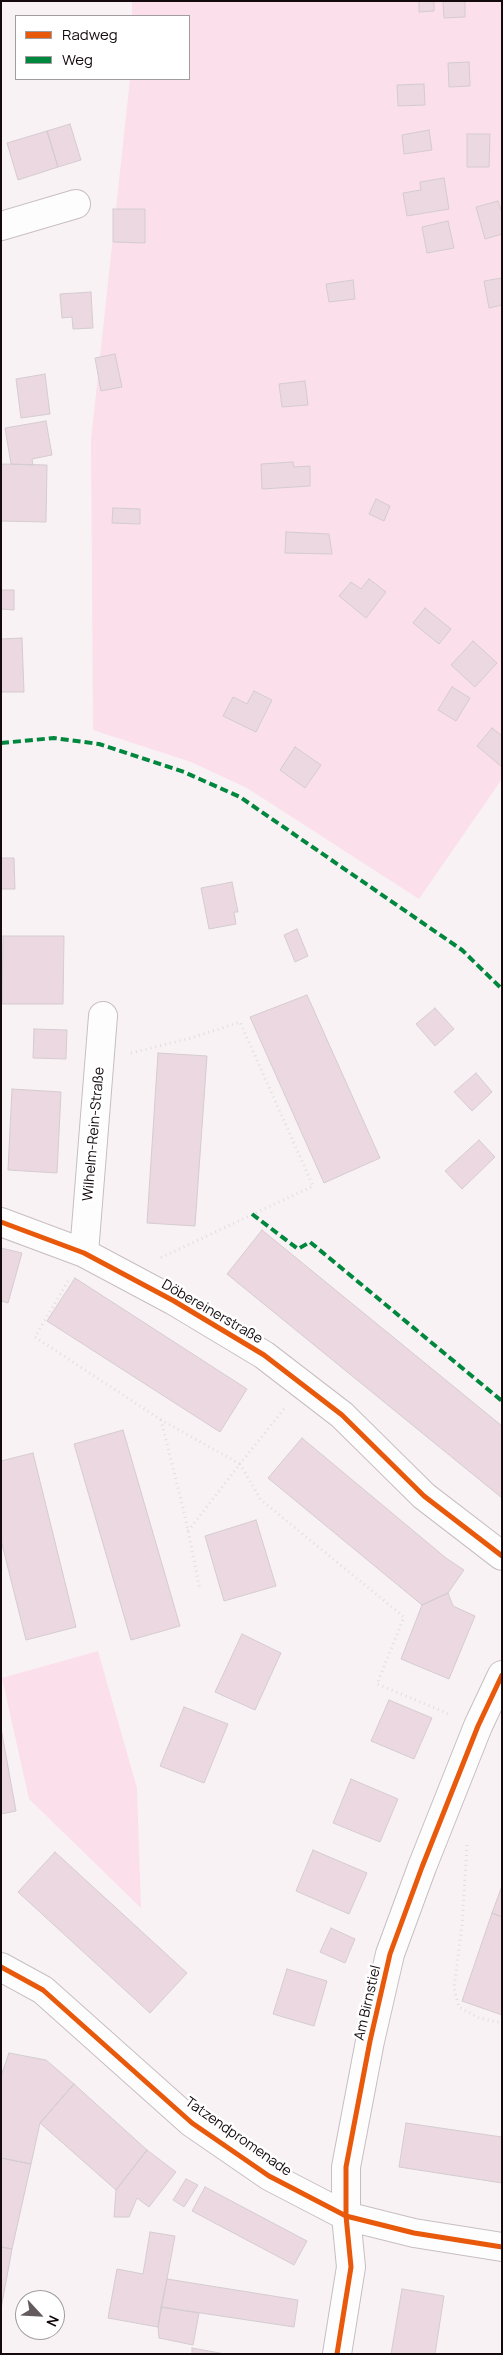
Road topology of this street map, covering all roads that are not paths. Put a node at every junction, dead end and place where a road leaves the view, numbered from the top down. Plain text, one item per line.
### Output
1 (76, 204) dead end
2 (1, 226) edge
3 (102, 1016) dead end
4 (1, 1222) edge
5 (84, 1253) junction
6 (502, 1556) edge
7 (502, 1675) edge
8 (1, 1966) edge
9 (346, 2216) junction
10 (502, 2247) edge
11 (337, 2354) edge

1 - 2 street
3 - 5 street, Wilhelm-Rein-Straße
4 - 5 street, Döbereinerstraße
5 - 6 street, Döbereinerstraße
7 - 9 street, Am Birnstiel
8 - 9 street, Tatzendpromenade
9 - 10 street, Tatzendpromenade
9 - 11 street, Am Birnstiel

